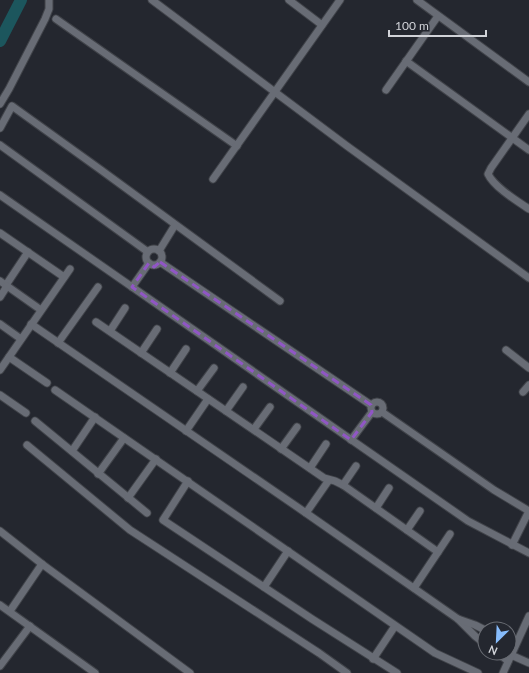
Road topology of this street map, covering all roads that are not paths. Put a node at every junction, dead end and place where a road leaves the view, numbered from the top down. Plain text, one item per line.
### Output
1 (49, 0) edge
2 (152, 0) edge
3 (289, 0) edge
4 (340, 0) edge
5 (417, 0) edge
6 (438, 16) junction
7 (56, 19) dead end
8 (322, 25) junction
9 (406, 62) junction
10 (529, 82) edge
11 (386, 90) dead end
12 (275, 92) junction
13 (0, 104) edge
14 (529, 114) edge
15 (0, 128) edge
16 (512, 137) junction
17 (0, 145) edge
18 (237, 146) junction
19 (529, 150) edge
20 (213, 179) dead end
21 (0, 195) edge
22 (529, 209) edge
23 (175, 225) junction
24 (0, 233) edge
25 (159, 251) junction
26 (28, 252) junction
27 (148, 252) junction
28 (160, 262) junction
29 (149, 263) junction
30 (70, 269) dead end
31 (64, 277) junction
32 (529, 278) edge
33 (4, 284) edge
34 (98, 287) dead end
35 (132, 287) junction
36 (0, 296) edge
37 (280, 301) dead end
38 (125, 308) dead end
39 (41, 310) junction
40 (96, 322) dead end
41 (0, 324) edge
42 (31, 324) junction
43 (157, 329) dead end
44 (110, 331) junction
45 (21, 339) junction
46 (58, 343) junction
47 (186, 349) dead end
48 (506, 350) dead end
49 (141, 352) junction
50 (9, 357) junction
51 (0, 368) edge
52 (214, 368) dead end
53 (529, 368) edge
54 (170, 373) junction
55 (47, 383) dead end
56 (529, 385) edge
57 (243, 387) dead end
58 (55, 390) dead end
59 (197, 391) junction
60 (523, 392) dead end
61 (0, 394) edge
62 (208, 399) junction
63 (270, 407) dead end
64 (372, 408) junction
65 (226, 411) junction
66 (382, 412) junction
67 (26, 413) dead end
68 (95, 417) junction
69 (35, 420) dead end
70 (297, 427) dead end
71 (254, 430) junction
72 (186, 431) junction
73 (124, 438) junction
74 (352, 440) junction
75 (326, 444) dead end
76 (26, 445) dead end
77 (281, 449) junction
78 (72, 452) junction
79 (156, 459) junction
80 (356, 466) dead end
81 (310, 468) junction
82 (98, 474) junction
83 (329, 480) junction
84 (188, 482) junction
85 (343, 485) junction
86 (389, 488) dead end
87 (128, 498) junction
88 (376, 508) junction
89 (420, 511) dead end
90 (529, 511) edge
91 (147, 513) dead end
92 (306, 513) junction
93 (406, 530) junction
94 (0, 531) edge
95 (450, 534) dead end
96 (512, 545) junction
97 (288, 551) junction
98 (438, 552) junction
99 (529, 554) edge
100 (42, 564) junction
101 (264, 587) junction
102 (414, 588) junction
103 (0, 605) edge
104 (10, 611) junction
105 (529, 616) edge
106 (458, 619) junction
107 (30, 626) junction
108 (395, 626) junction
109 (477, 626) edge
110 (477, 638) edge
111 (517, 639) edge
112 (517, 656) edge
113 (373, 658) junction
114 (507, 661) edge
115 (529, 663) edge
116 (0, 668) edge
117 (5, 673) edge
118 (95, 673) edge
119 (190, 673) edge
120 (348, 673) edge
121 (397, 673) edge
122 (478, 673) edge
123 (503, 673) edge

1 - 13 street
2 - 12 street
3 - 8 street
4 - 8 street
5 - 6 street
6 - 9 street
6 - 10 street
7 - 18 street
8 - 12 street
9 - 11 street
9 - 16 street
12 - 18 street
12 - 32 street
14 - 16 street
15 - 23 street
16 - 19 street
16 - 22 street
17 - 27 street
18 - 20 street
21 - 35 street
23 - 25 street
23 - 37 street
24 - 26 street
25 - 27 street
25 - 28 street
26 - 31 street
26 - 33 street
27 - 29 street
28 - 29 street
28 - 64 street
29 - 35 street
30 - 31 street
31 - 39 street
33 - 36 street
33 - 39 street
34 - 46 street
35 - 74 street
38 - 44 street
39 - 42 street
40 - 44 street
41 - 45 street
42 - 45 street
42 - 46 street
43 - 49 street
44 - 49 street
45 - 50 street
46 - 72 street
47 - 54 street
48 - 53 street
49 - 54 street
50 - 51 street
50 - 55 street
52 - 59 street
54 - 59 street
56 - 60 street
57 - 65 street
58 - 68 street
59 - 62 street
61 - 67 street
62 - 65 street
62 - 72 street
63 - 71 street
64 - 66 street
64 - 66 street
64 - 74 street
65 - 71 street
66 - 90 street
68 - 73 street
68 - 78 street
69 - 78 street
70 - 77 street
71 - 77 street
72 - 92 street
73 - 79 street
73 - 82 street
74 - 96 street
75 - 81 street
76 - 120 street
77 - 81 street
78 - 82 street
79 - 84 street
79 - 87 street
80 - 85 street
81 - 83 street
82 - 87 street
83 - 85 street
83 - 92 street
84 - 97 street
84 - 101 street
85 - 88 street
86 - 88 street
87 - 91 street
88 - 93 street
89 - 93 street
90 - 96 street
92 - 102 street
93 - 98 street
94 - 100 street
95 - 98 street
96 - 99 street
97 - 101 street
97 - 108 street
98 - 102 street
100 - 104 street
100 - 119 street
101 - 113 street
102 - 106 street
103 - 104 street
104 - 107 street
105 - 111 street
106 - 109 street
106 - 110 street
107 - 116 street
107 - 118 street
108 - 113 street
108 - 122 street
112 - 115 street
113 - 121 street
114 - 123 street
116 - 117 street

